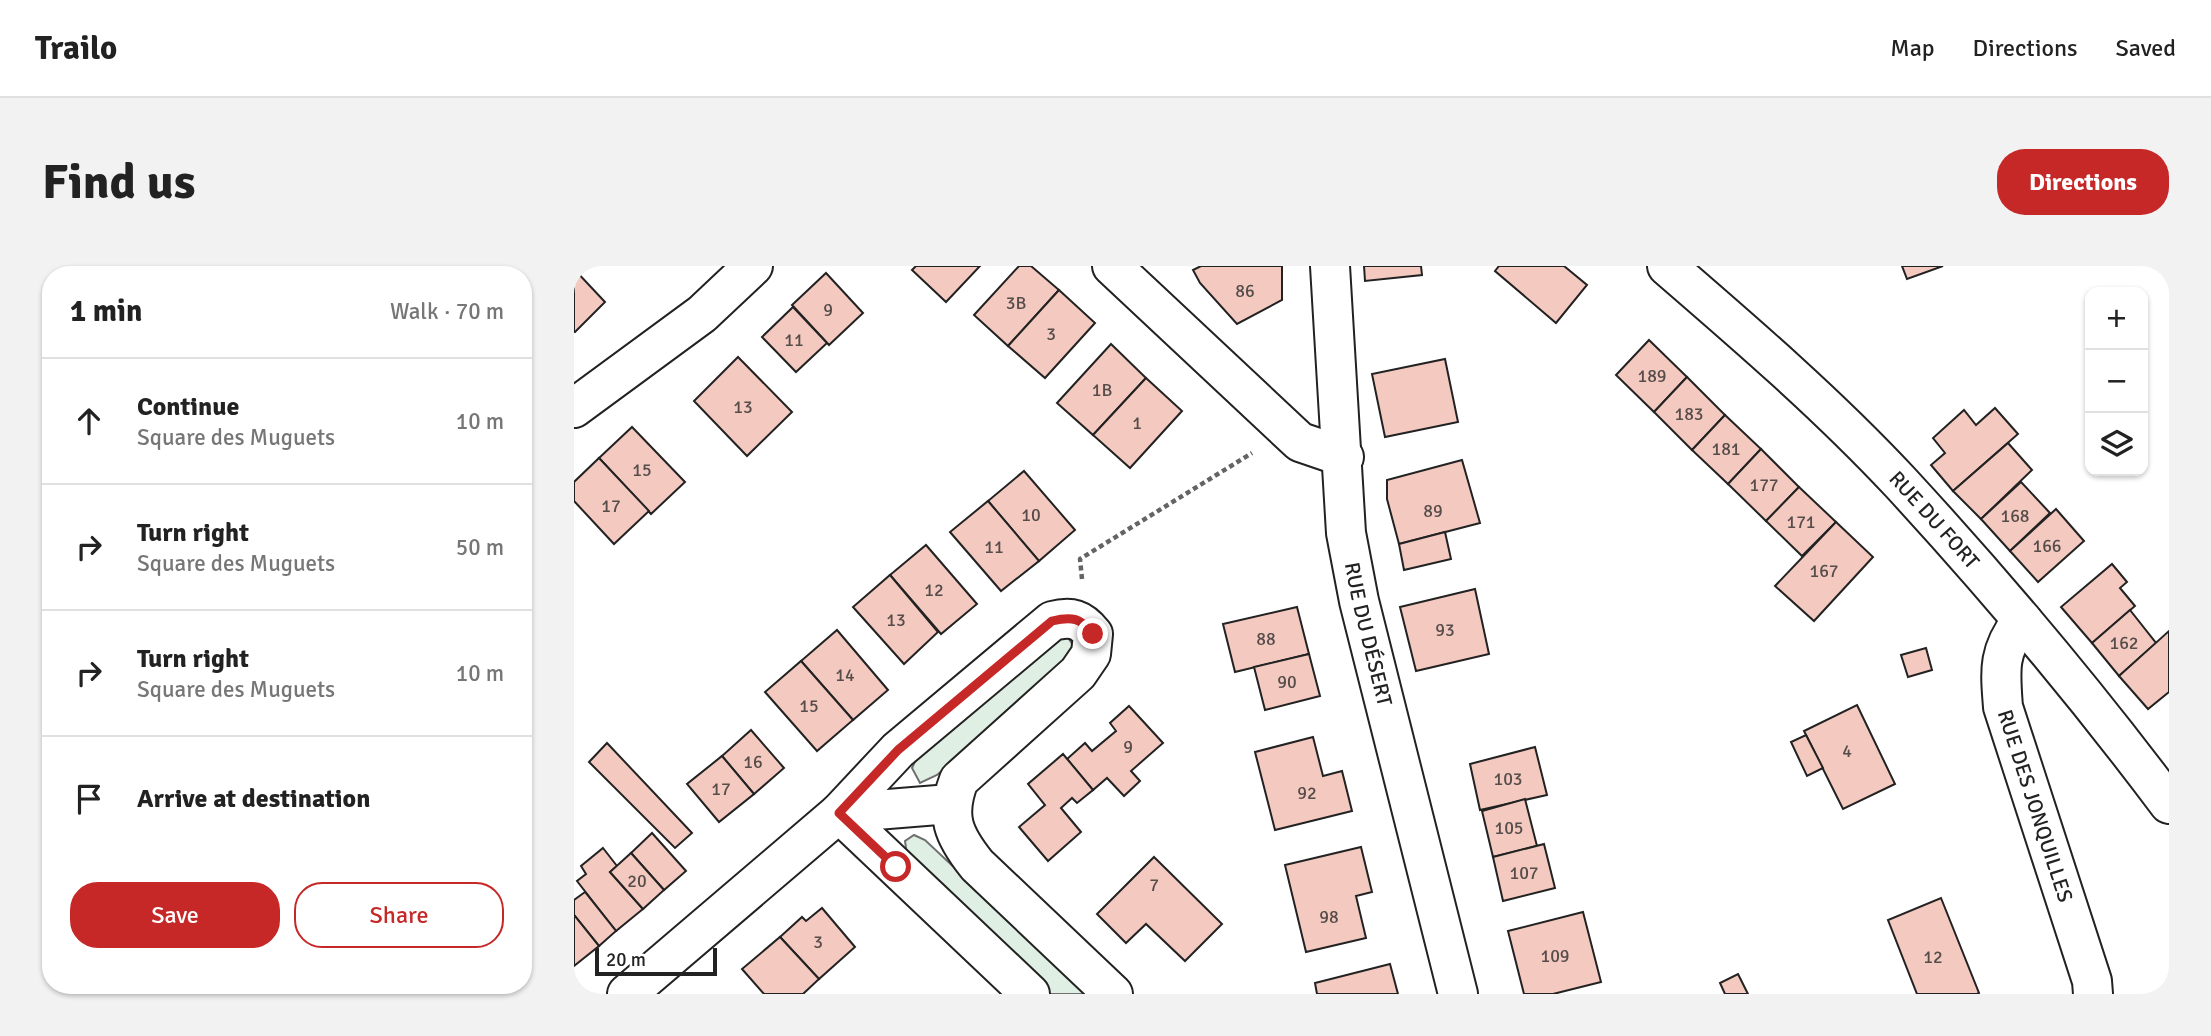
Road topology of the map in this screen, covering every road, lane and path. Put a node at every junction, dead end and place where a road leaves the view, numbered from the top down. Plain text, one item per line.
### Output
1 (753, 266) edge
2 (1112, 266) edge
3 (1330, 266) edge
4 (1667, 266) edge
5 (574, 408) edge
6 (1257, 450) dead end
7 (1344, 457) junction
8 (1080, 559) dead end
9 (2022, 620) junction
10 (950, 804) junction
11 (2169, 804) edge
12 (839, 813) junction
13 (627, 994) edge
14 (1030, 994) edge
15 (1113, 994) edge
16 (1458, 994) edge
17 (2093, 994) edge

1 - 5 street
2 - 7 street
3 - 7 street, RUE DU DÉSERT
4 - 9 street, RUE DU FORT
6 - 8 path
7 - 16 street, RUE DU DÉSERT
9 - 11 street, RUE DU FORT
9 - 17 street, RUE DES JONQUILLES
10 - 12 street
10 - 12 street
10 - 15 street
12 - 13 street
12 - 14 street

